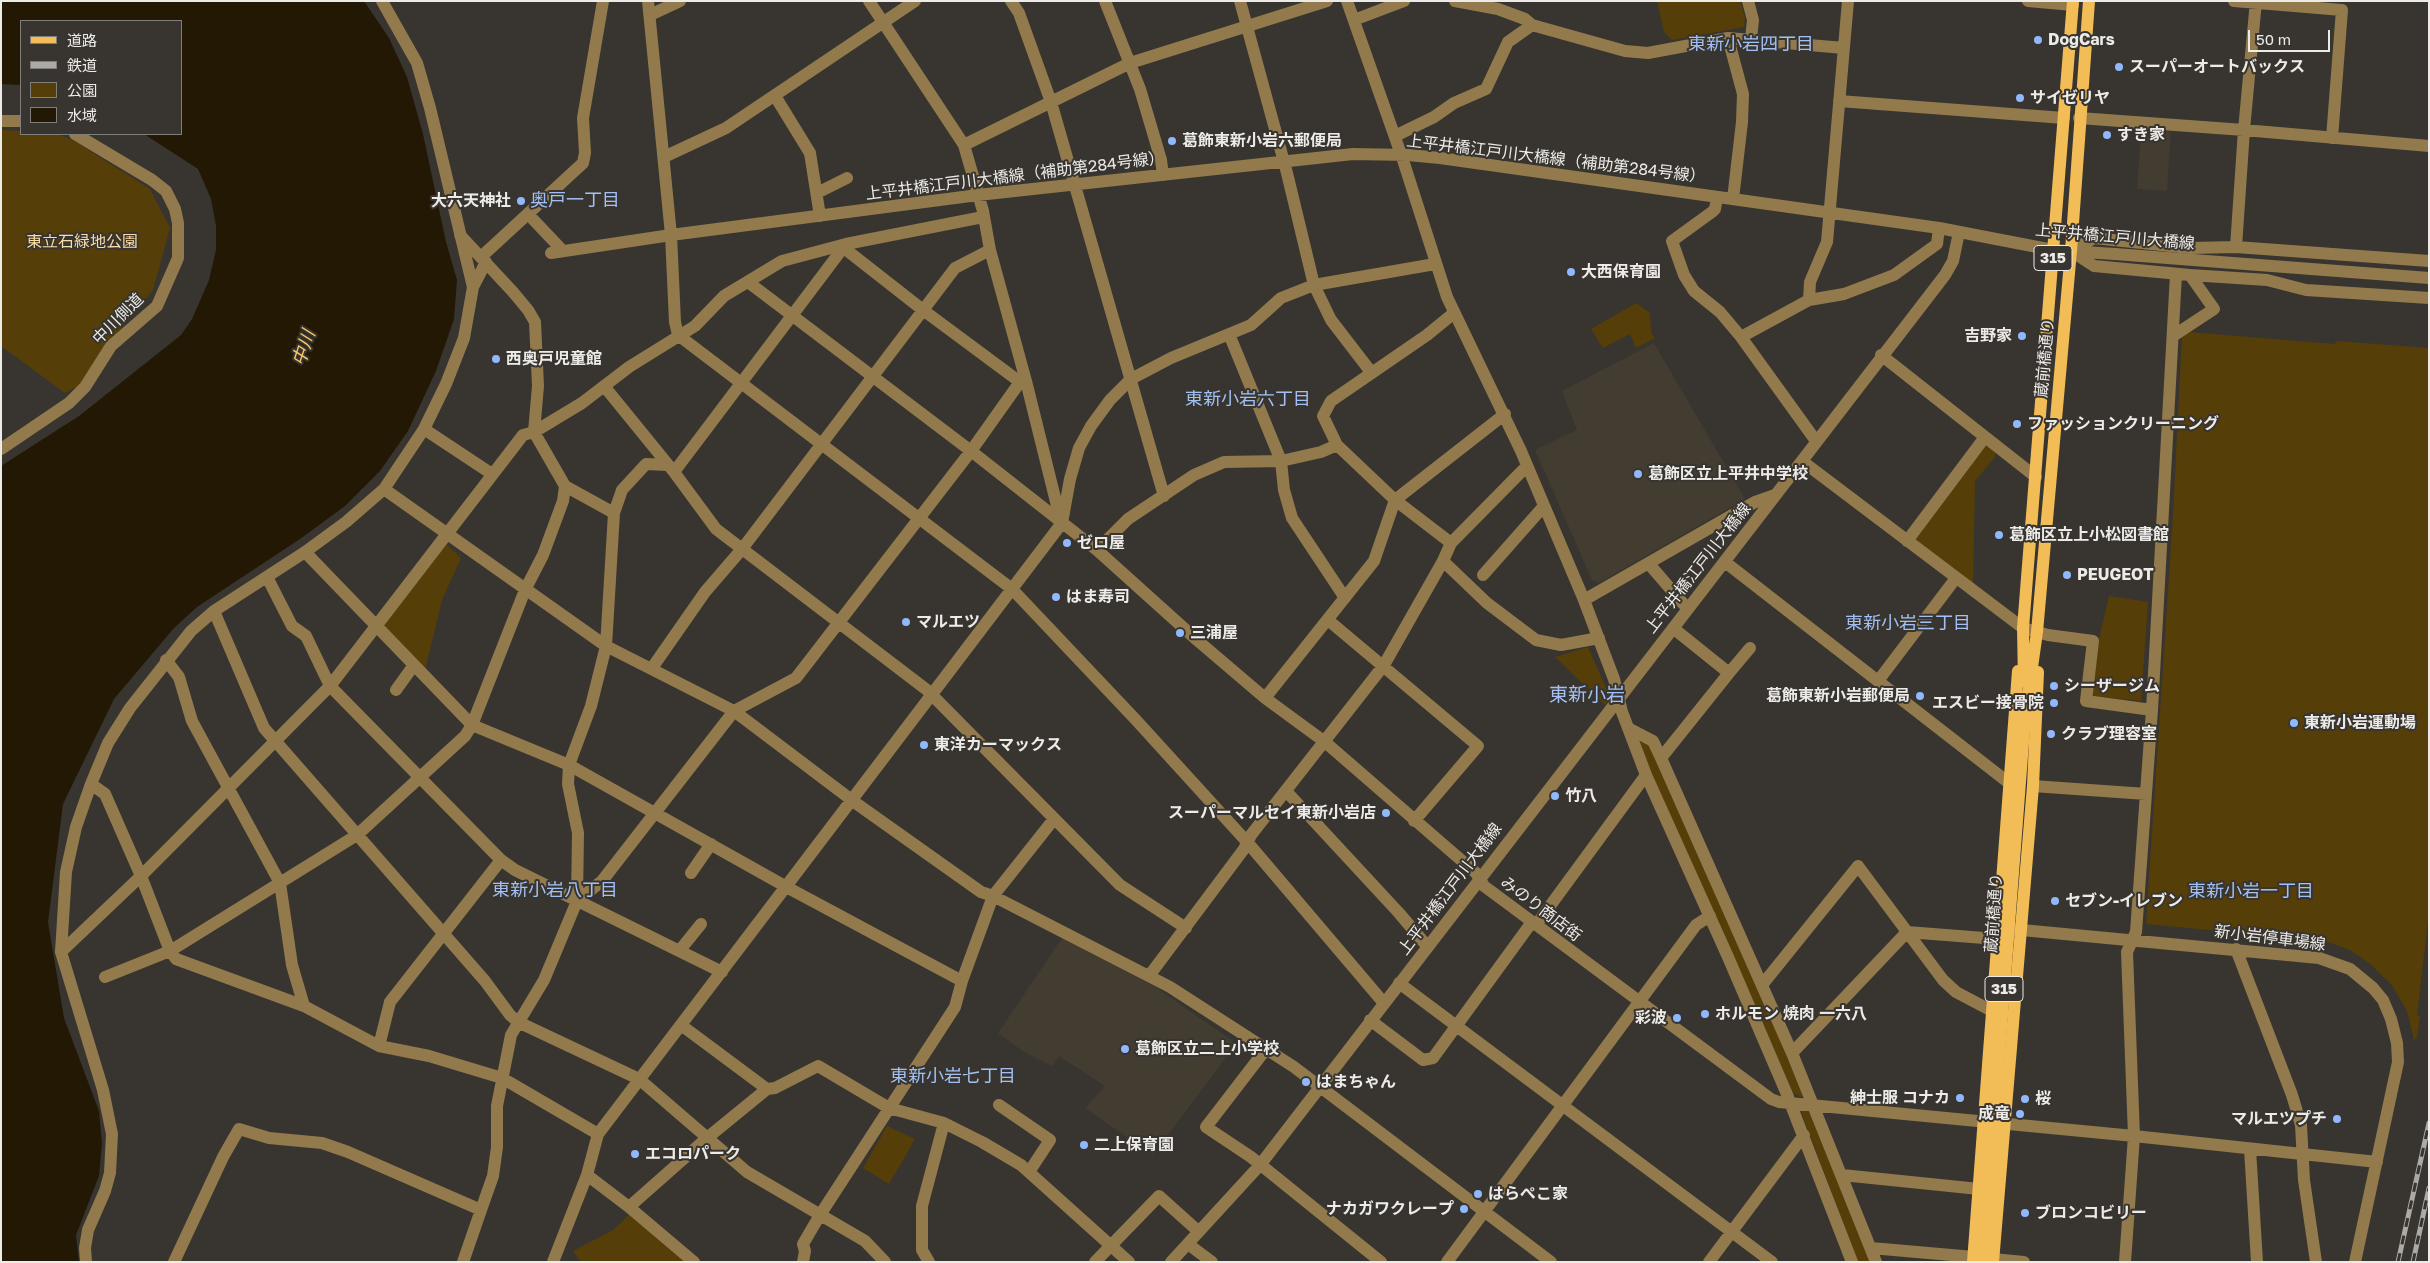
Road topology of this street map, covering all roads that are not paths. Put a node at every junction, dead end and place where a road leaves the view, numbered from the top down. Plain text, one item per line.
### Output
1 (382, 1) edge
2 (603, 1) edge
3 (648, 1) edge
4 (680, 1) edge
5 (869, 1) edge
6 (915, 1) edge
7 (1011, 1) edge
8 (1105, 1) edge
9 (1240, 1) edge
10 (1327, 1) edge
11 (1347, 1) edge
12 (1404, 1) edge
13 (1455, 1) edge
14 (1748, 1) edge
15 (1848, 1) edge
16 (2028, 1) edge
17 (2089, 1) edge
18 (2234, 1) edge
19 (2073, 3) edge
20 (2256, 3) edge
21 (650, 15) junction
22 (1354, 20) junction
23 (883, 22) junction
24 (1532, 25) junction
25 (1248, 28) junction
26 (1728, 38) junction
27 (1752, 39) junction
28 (1844, 48) junction
29 (1130, 63) junction
30 (775, 96) junction
31 (1839, 101) junction
32 (1052, 102) junction
33 (2064, 118) junction
34 (2079, 118) junction
35 (1, 121) edge
36 (20, 121) edge
37 (2244, 130) junction
38 (77, 135) edge
39 (1395, 136) junction
40 (2332, 138) junction
41 (964, 145) junction
42 (2429, 146) edge
43 (1401, 155) junction
44 (664, 157) junction
45 (1284, 161) junction
46 (1163, 175) junction
47 (848, 178) dead end
48 (1076, 184) junction
49 (817, 193) junction
50 (978, 195) junction
51 (1717, 197) junction
52 (1733, 200) junction
53 (528, 214) junction
54 (1830, 214) junction
55 (820, 216) junction
56 (982, 217) junction
57 (1939, 228) junction
58 (1959, 232) junction
59 (460, 235) junction
60 (671, 235) junction
61 (846, 244) junction
62 (2236, 247) junction
63 (990, 250) junction
64 (2053, 250) junction
65 (2071, 251) junction
66 (2271, 251) junction
67 (483, 259) junction
68 (2429, 261) edge
69 (1435, 264) junction
70 (2176, 274) junction
71 (2190, 276) junction
72 (2429, 278) edge
73 (2267, 280) junction
74 (748, 282) junction
75 (1314, 285) junction
76 (473, 287) junction
77 (2429, 298) edge
78 (1809, 300) junction
79 (923, 310) junction
80 (1454, 313) junction
81 (793, 316) junction
82 (1229, 334) junction
83 (678, 335) junction
84 (2173, 336) junction
85 (1740, 337) junction
86 (1881, 355) junction
87 (1371, 372) junction
88 (873, 376) junction
89 (1131, 380) junction
90 (1023, 382) junction
91 (741, 384) junction
92 (604, 386) junction
93 (1504, 414) junction
94 (424, 429) junction
95 (534, 432) junction
96 (1985, 437) junction
97 (1816, 442) junction
98 (820, 445) junction
99 (1337, 445) junction
100 (1, 449) edge
101 (971, 450) junction
102 (1281, 461) junction
103 (1802, 462) junction
104 (1527, 466) junction
105 (671, 468) junction
106 (492, 474) junction
107 (2036, 477) junction
108 (565, 486) junction
109 (384, 489) junction
110 (1775, 495) junction
111 (1164, 496) junction
112 (1395, 500) junction
113 (1544, 506) junction
114 (614, 513) junction
115 (918, 519) junction
116 (1062, 523) junction
117 (447, 535) junction
118 (1907, 541) junction
119 (1451, 543) junction
120 (742, 549) junction
121 (1097, 550) junction
122 (305, 552) junction
123 (1443, 561) junction
124 (1725, 562) junction
125 (1650, 564) junction
126 (1483, 574) dead end
127 (267, 577) junction
128 (1956, 578) junction
129 (525, 590) junction
130 (1012, 590) junction
131 (1345, 598) junction
132 (1584, 600) junction
133 (1687, 608) junction
134 (214, 611) junction
135 (1328, 620) junction
136 (839, 623) junction
137 (377, 627) junction
138 (1673, 628) junction
139 (2023, 628) junction
140 (2037, 632) junction
141 (1599, 638) junction
142 (606, 646) junction
143 (1750, 648) dead end
144 (166, 660) junction
145 (1384, 665) junction
146 (414, 666) junction
147 (652, 668) junction
148 (1729, 673) junction
149 (1878, 681) junction
150 (330, 686) junction
151 (396, 690) dead end
152 (932, 696) junction
153 (1265, 698) junction
154 (1618, 698) junction
155 (2152, 710) junction
156 (734, 712) junction
157 (2025, 717) junction
158 (472, 725) junction
159 (1628, 728) junction
160 (275, 742) junction
161 (1325, 742) junction
162 (1661, 758) junction
163 (569, 765) junction
164 (1646, 775) junction
165 (421, 778) junction
166 (2009, 783) junction
167 (91, 784) junction
168 (2032, 786) junction
169 (228, 790) junction
170 (1286, 791) junction
171 (2146, 794) junction
172 (852, 800) junction
173 (655, 813) junction
174 (1054, 819) junction
175 (1414, 821) junction
176 (357, 835) junction
177 (1248, 842) junction
178 (711, 844) junction
179 (501, 860) junction
180 (690, 873) dead end
181 (141, 876) junction
182 (1479, 879) junction
183 (280, 883) junction
184 (787, 887) junction
185 (993, 896) junction
186 (2001, 896) junction
187 (577, 900) junction
188 (2023, 901) junction
189 (1710, 916) junction
190 (1534, 923) junction
191 (701, 924) dead end
192 (1186, 928) junction
193 (2021, 930) junction
194 (1907, 932) junction
195 (1998, 934) junction
196 (444, 935) junction
197 (2133, 940) junction
198 (1427, 946) junction
199 (2236, 949) junction
200 (170, 950) junction
201 (680, 950) junction
202 (61, 952) junction
203 (722, 972) junction
204 (1149, 976) junction
205 (105, 977) dead end
206 (962, 981) junction
207 (1399, 983) junction
208 (1762, 985) junction
209 (1383, 1002) junction
210 (1639, 1002) junction
211 (304, 1006) junction
212 (1992, 1011) junction
213 (1370, 1020) junction
214 (518, 1022) junction
215 (681, 1024) junction
216 (1456, 1026) junction
217 (379, 1046) junction
218 (1266, 1049) junction
219 (1792, 1053) junction
220 (502, 1078) junction
221 (639, 1079) junction
222 (1320, 1088) junction
223 (767, 1089) junction
224 (1790, 1103) junction
225 (1562, 1104) junction
226 (1813, 1104) junction
227 (999, 1105) dead end
228 (889, 1108) junction
229 (1984, 1121) junction
230 (944, 1123) junction
231 (2003, 1123) junction
232 (598, 1134) junction
233 (1804, 1135) junction
234 (2134, 1136) junction
235 (707, 1138) junction
236 (2250, 1149) junction
237 (2303, 1154) junction
238 (2377, 1162) junction
239 (1260, 1164) junction
240 (1028, 1172) junction
241 (587, 1175) junction
242 (1842, 1175) junction
243 (1979, 1189) junction
244 (630, 1207) junction
245 (481, 1210) junction
246 (1484, 1212) junction
247 (820, 1215) junction
248 (1198, 1232) junction
249 (1731, 1232) junction
250 (1188, 1244) junction
251 (1112, 1246) junction
252 (1871, 1248) junction
253 (1983, 1260) edge
254 (86, 1262) edge
255 (174, 1262) edge
256 (463, 1262) edge
257 (553, 1262) edge
258 (694, 1262) edge
259 (803, 1262) edge
260 (885, 1262) edge
261 (929, 1262) edge
262 (1095, 1262) edge
263 (1129, 1262) edge
264 (1171, 1262) edge
265 (1212, 1262) edge
266 (1381, 1262) edge
267 (1447, 1262) edge
268 (1551, 1262) edge
269 (1709, 1262) edge
270 (1772, 1262) edge
271 (1852, 1262) edge
272 (1876, 1262) edge
273 (2024, 1262) edge
274 (2125, 1262) edge
275 (2257, 1262) edge
276 (2316, 1262) edge
277 (2355, 1262) edge

1 - 59 street
2 - 53 street
3 - 21 street
4 - 21 street
5 - 23 street
6 - 23 street
7 - 32 street
8 - 29 street
9 - 25 street
10 - 25 street
11 - 22 street
12 - 22 street
13 - 24 street
14 - 27 street
15 - 28 street
16 - 19 street
17 - 34 main road, 蔵前橋通り / 315
18 - 20 street
19 - 33 main road, 蔵前橋通り / 315
20 - 37 street
20 - 40 street
21 - 44 street
22 - 39 street
23 - 30 street
23 - 41 street
24 - 26 street
24 - 39 street
25 - 29 street
25 - 45 street
26 - 27 street
26 - 52 street
27 - 28 street
28 - 31 street
29 - 32 street
29 - 46 street
30 - 44 street
30 - 49 street
31 - 33 street
31 - 54 street
32 - 41 street
32 - 48 street
33 - 64 main road, 蔵前橋通り / 315
34 - 37 street
34 - 65 main road, 蔵前橋通り / 315
35 - 36 street
37 - 40 street
37 - 62 street
38 - 100 street, 中川側道
39 - 43 street
40 - 42 street
41 - 50 street
43 - 45 street, 上平井橋江戸川大橋線（補助第284号線）
43 - 51 street, 上平井橋江戸川大橋線（補助第284号線）
43 - 69 street
44 - 60 street
45 - 46 street, 上平井橋江戸川大橋線（補助第284号線）
45 - 75 street
46 - 48 street, 上平井橋江戸川大橋線（補助第284号線）
47 - 49 street
48 - 50 street, 上平井橋江戸川大橋線（補助第284号線）
48 - 89 street
49 - 55 street
50 - 55 street, 上平井橋江戸川大橋線（補助第284号線）
50 - 56 street
51 - 52 street, 上平井橋江戸川大橋線（補助第284号線）
51 - 85 street
52 - 54 street, 上平井橋江戸川大橋線（補助第284号線）
53 - 60 street, 上平井橋江戸川大橋線（補助第284号線）
53 - 67 street
54 - 57 street, 上平井橋江戸川大橋線（補助第284号線）
54 - 78 street
55 - 60 street, 上平井橋江戸川大橋線（補助第284号線）
56 - 61 street
56 - 63 street
57 - 58 street, 上平井橋江戸川大橋線（補助第284号線）
57 - 78 street
58 - 64 street, 上平井橋江戸川大橋線
58 - 86 street, 上平井橋江戸川大橋線
59 - 67 street
59 - 76 street
60 - 83 street
61 - 74 street
61 - 79 street
61 - 81 street
62 - 65 street
62 - 66 street
63 - 79 street
63 - 90 street
64 - 65 street, 上平井橋江戸川大橋線
64 - 107 main road, 蔵前橋通り / 315
65 - 70 street
65 - 72 street, 上平井橋江戸川大橋線, bridge
65 - 140 main road, 蔵前橋通り / 315
66 - 68 street
66 - 73 street
67 - 76 street
67 - 95 street
69 - 75 street
69 - 80 street
70 - 71 street
70 - 84 street
71 - 73 street
71 - 84 street
73 - 77 street
74 - 81 street, みのり商店街
74 - 83 street
75 - 82 street
75 - 87 street
76 - 94 street
78 - 85 street
79 - 88 street
79 - 90 street
80 - 87 street
80 - 93 street
81 - 88 street, みのり商店街
81 - 91 street
82 - 89 street
82 - 102 street
83 - 91 street
83 - 92 street
84 - 155 street
85 - 97 street
86 - 96 street
86 - 97 street, 上平井橋江戸川大橋線
87 - 99 street
88 - 98 street
88 - 101 street, みのり商店街
89 - 111 street
89 - 116 street
90 - 101 street
90 - 116 street
91 - 98 street
91 - 105 street
92 - 95 street
92 - 105 street
93 - 104 street
93 - 112 street
94 - 106 street
94 - 109 street
95 - 106 street
95 - 108 street
96 - 107 street
96 - 118 street
97 - 103 street, 上平井橋江戸川大橋線
98 - 115 street
98 - 120 street
99 - 102 street
99 - 112 street
101 - 115 street
101 - 116 street, みのり商店街
102 - 111 street
102 - 131 street
103 - 110 street, 上平井橋江戸川大橋線
103 - 118 street
104 - 113 street
104 - 119 street
105 - 114 street
105 - 120 street
106 - 117 street
107 - 139 main road, 蔵前橋通り / 315
108 - 114 street
108 - 129 street
109 - 117 street
109 - 122 street
110 - 124 street, 上平井橋江戸川大橋線
110 - 125 street
111 - 121 street
112 - 119 street
112 - 131 street
113 - 126 street
113 - 132 street
114 - 142 street
115 - 130 street
115 - 136 street
116 - 121 street, みのり商店街
116 - 130 street
117 - 129 street
117 - 137 street
118 - 128 street
119 - 123 street
120 - 136 street
120 - 147 street
121 - 153 street, みのり商店街
122 - 127 street
122 - 137 street
123 - 141 street
123 - 145 street
124 - 133 street, 上平井橋江戸川大橋線
124 - 149 street
125 - 132 street
125 - 133 street
127 - 134 street
127 - 150 street
128 - 139 street
128 - 149 street
129 - 142 street
129 - 158 street
130 - 152 street
130 - 177 street
131 - 135 street
132 - 141 street
133 - 138 street, 上平井橋江戸川大橋線
134 - 144 street
134 - 160 street
135 - 145 street
135 - 153 street
136 - 152 street
136 - 156 street
137 - 146 street
137 - 150 street
138 - 148 street
138 - 154 street, 上平井橋江戸川大橋線
139 - 140 street
139 - 157 main road, 蔵前橋通り / 315
139 - 166 main road
140 - 155 street
140 - 157 main road, 蔵前橋通り / 315
140 - 168 main road
141 - 154 street
142 - 147 street
142 - 163 street
143 - 148 street
144 - 167 street
144 - 169 street
145 - 161 street
145 - 175 street
146 - 151 street
146 - 158 street
147 - 156 street
148 - 162 street
149 - 166 street
150 - 160 street
150 - 165 street
152 - 172 street
152 - 174 street
153 - 161 street, みのり商店街
154 - 159 street
154 - 182 street, 上平井橋江戸川大橋線
155 - 171 street
156 - 172 street
156 - 173 street
157 - 253 main road, 蔵前橋通り / 315, bridge
158 - 163 street
158 - 165 street
159 - 162 street
159 - 164 street
160 - 169 street
160 - 176 street
161 - 170 street
161 - 175 street, みのり商店街
162 - 208 street
163 - 173 street
163 - 187 street
164 - 189 street
164 - 190 street
165 - 176 street
165 - 179 street
166 - 186 main road
167 - 181 street
167 - 202 street
168 - 171 street
168 - 188 main road
169 - 181 street
169 - 183 street
170 - 177 street
170 - 198 street
171 - 197 street
172 - 184 street
172 - 185 street
173 - 178 street
173 - 187 street
174 - 185 street
174 - 192 street
175 - 182 street, みのり商店街
176 - 183 street
176 - 196 street
177 - 192 street
177 - 209 street
178 - 180 street
178 - 184 street
179 - 187 street
179 - 196 street
181 - 200 street
181 - 202 street
182 - 190 street, みのり商店街
182 - 198 street, 上平井橋江戸川大橋線
183 - 200 street
183 - 211 street
184 - 203 street
184 - 206 street
185 - 204 street
185 - 206 street
186 - 188 main road
186 - 195 main road
187 - 201 street
187 - 214 street
188 - 193 main road
189 - 210 street
189 - 224 street
190 - 210 street, みのり商店街
190 - 216 street
191 - 201 street
192 - 204 street
193 - 195 street, 新小岩停車場線
193 - 197 street, 新小岩停車場線
193 - 231 main road
194 - 195 street, 新小岩停車場線
194 - 208 street
194 - 212 street
194 - 219 street
195 - 212 main road
196 - 214 street
196 - 217 street
197 - 199 street, 新小岩停車場線
197 - 234 street
198 - 207 street, 上平井橋江戸川大橋線
199 - 237 street
199 - 238 street, 新小岩停車場線
200 - 205 street
200 - 211 street
201 - 203 street
202 - 254 street
203 - 215 street
204 - 218 street
206 - 228 street
207 - 209 street, 上平井橋江戸川大橋線
207 - 216 street
208 - 219 street
209 - 213 street, 上平井橋江戸川大橋線
210 - 224 street, みのり商店街
210 - 225 street
211 - 217 street
212 - 229 main road
213 - 216 street
213 - 222 street, 上平井橋江戸川大橋線
214 - 220 street
214 - 221 street
215 - 221 street
215 - 223 street
216 - 225 street
217 - 220 street
218 - 222 street
218 - 239 street
219 - 226 street
220 - 232 street
220 - 245 street
221 - 232 street
221 - 235 street
222 - 239 street, 上平井橋江戸川大橋線
222 - 246 street
223 - 228 street
223 - 235 street
224 - 226 street, みのり商店街
224 - 233 street
225 - 246 street
225 - 249 street
226 - 229 street, みのり商店街
226 - 242 street
227 - 240 street
228 - 230 street
228 - 247 street
229 - 231 street, みのり商店街
229 - 243 main road
230 - 240 street
230 - 261 street
231 - 234 street, みのり商店街
231 - 253 main road
232 - 241 street
233 - 249 street
233 - 271 street
234 - 236 street, みのり商店街
234 - 274 street
235 - 244 street
235 - 247 street
236 - 237 street, みのり商店街
236 - 275 street
237 - 238 street, みのり商店街
237 - 276 street
238 - 277 street, 新小岩停車場線
239 - 248 street, 上平井橋江戸川大橋線
239 - 266 street
240 - 251 street
241 - 244 street
241 - 257 street
242 - 243 street
242 - 252 street
243 - 253 main road
244 - 258 street
245 - 255 street
245 - 256 street
246 - 267 street
246 - 268 street
247 - 259 street
247 - 260 street
248 - 250 street, 上平井橋江戸川大橋線
248 - 251 street
249 - 269 street
249 - 270 street
250 - 264 street, 上平井橋江戸川大橋線
250 - 265 street
251 - 262 street
251 - 263 street
252 - 253 street
252 - 272 street
253 - 273 street

